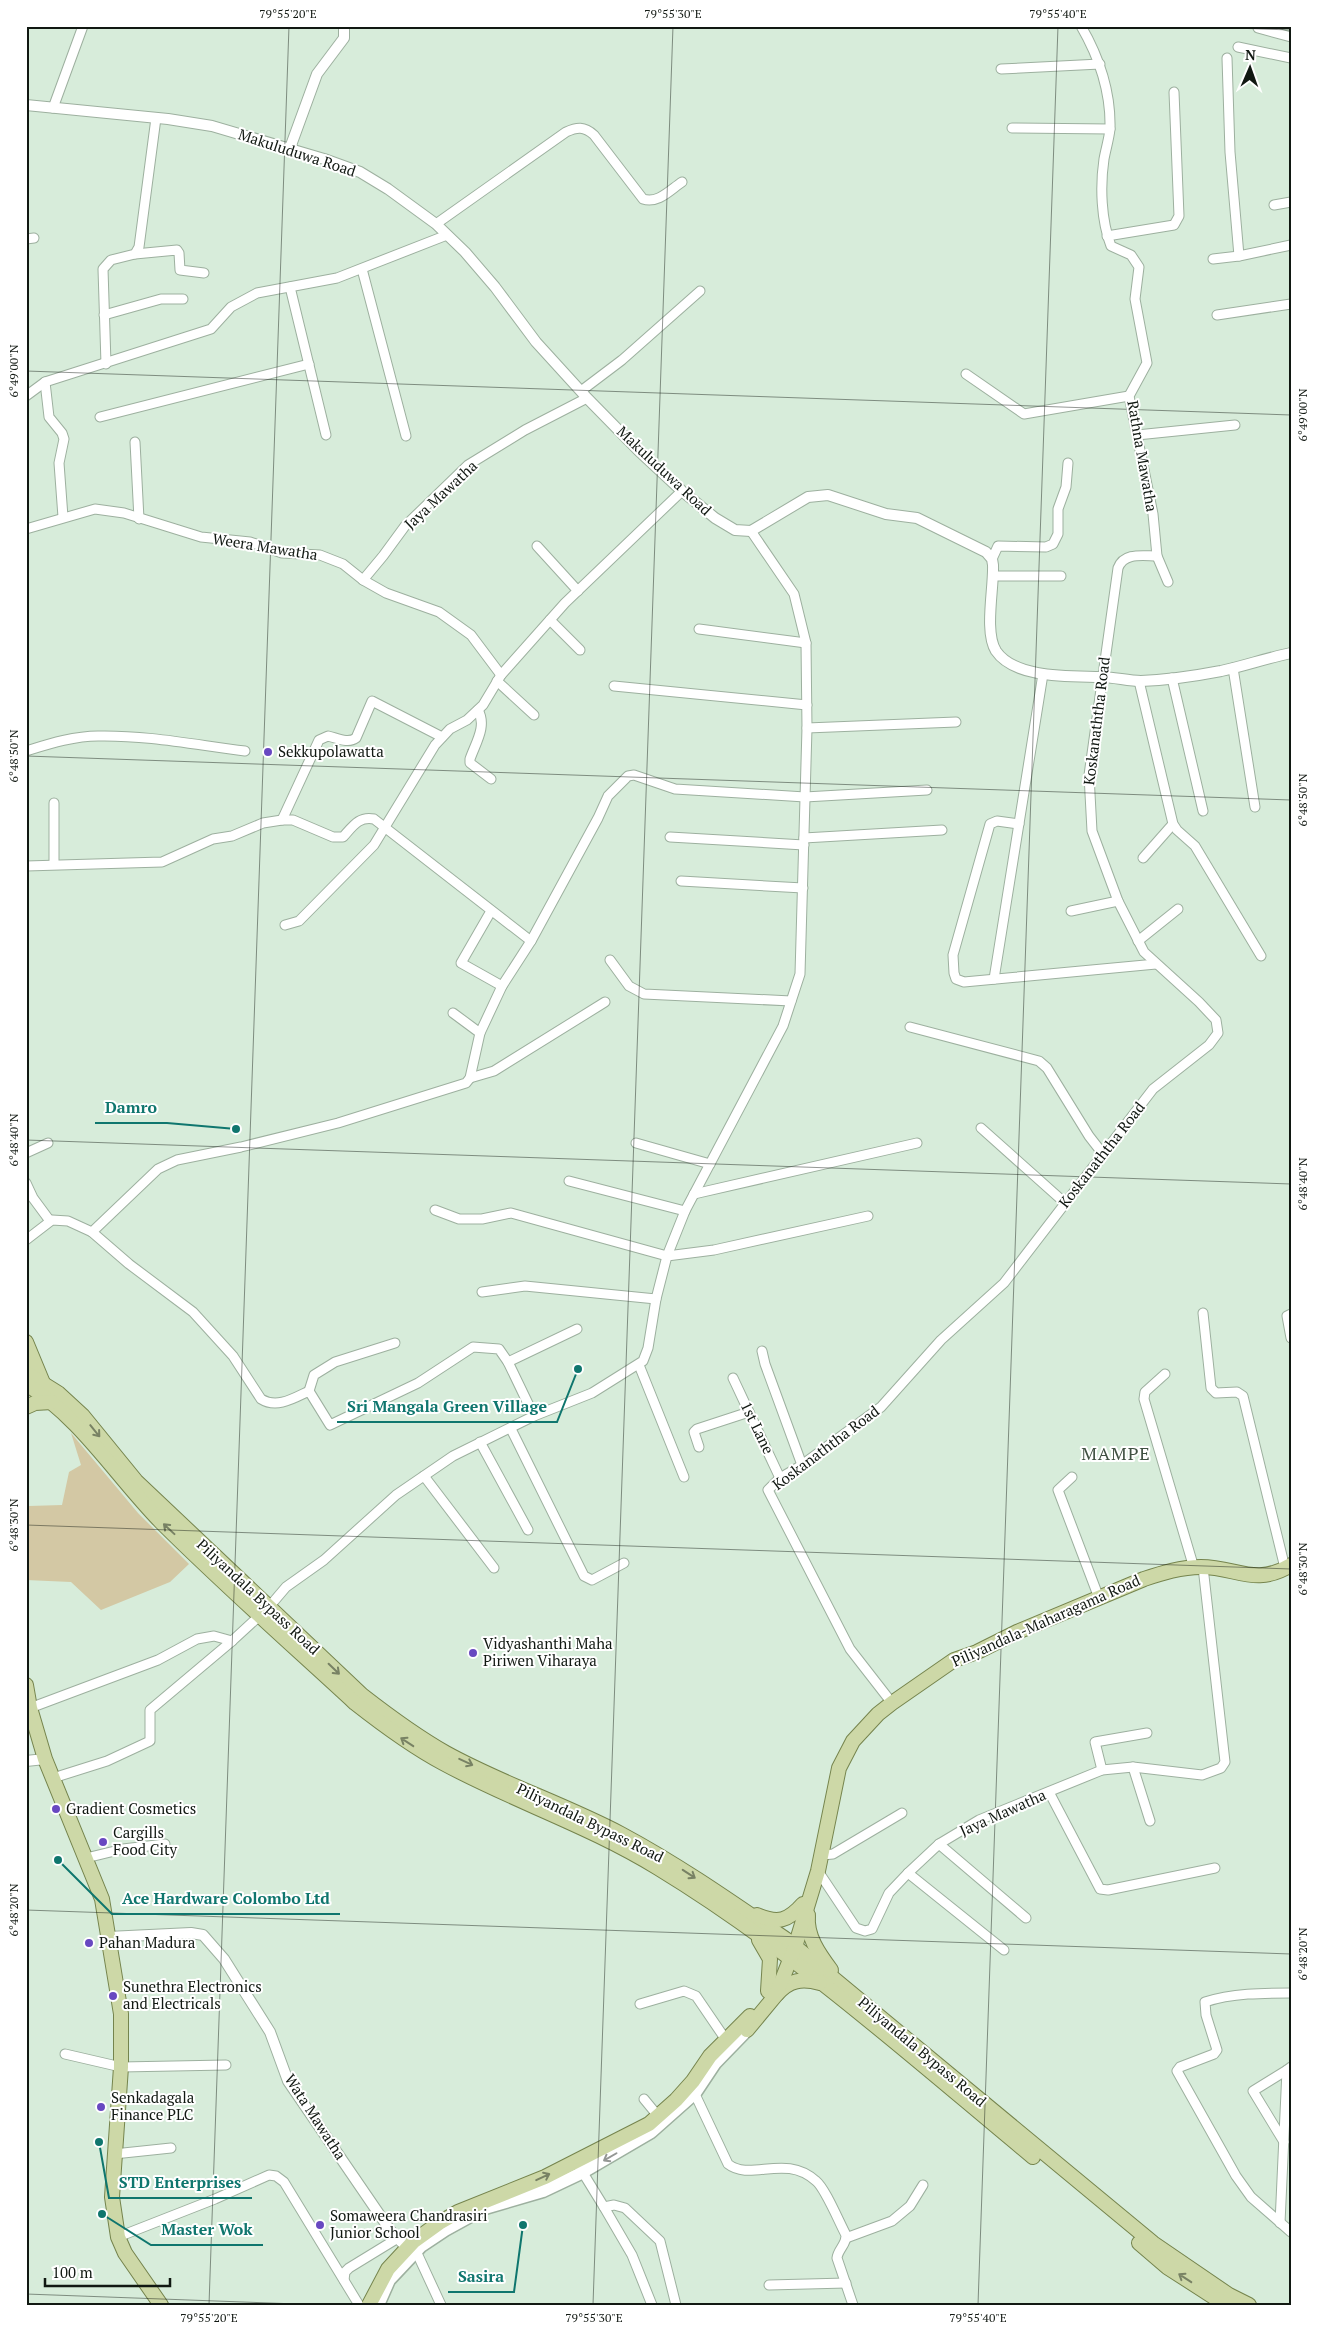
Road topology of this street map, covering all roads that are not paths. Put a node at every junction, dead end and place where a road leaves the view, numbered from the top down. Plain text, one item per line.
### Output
1 (83, 26) edge
2 (344, 26) edge
3 (1081, 26) edge
4 (1258, 28) edge
5 (1291, 37) edge
6 (1238, 48) dead end
7 (1227, 58) dead end
8 (1291, 58) edge
9 (1100, 64) junction
10 (1001, 69) dead end
11 (1174, 92) dead end
12 (26, 104) edge
13 (54, 108) junction
14 (156, 118) junction
15 (1012, 128) dead end
16 (1110, 129) junction
17 (290, 148) junction
18 (682, 182) dead end
19 (1291, 202) edge
20 (1274, 205) dead end
21 (436, 224) junction
22 (448, 235) junction
23 (1107, 236) junction
24 (1291, 246) edge
25 (135, 254) junction
26 (1239, 256) junction
27 (1213, 258) dead end
28 (362, 269) junction
29 (204, 273) dead end
30 (290, 287) junction
31 (700, 291) dead end
32 (183, 299) dead end
33 (1291, 304) edge
34 (104, 315) junction
35 (1217, 315) dead end
36 (106, 364) junction
37 (308, 364) junction
38 (966, 374) dead end
39 (45, 382) junction
40 (584, 395) junction
41 (26, 396) edge
42 (1129, 396) junction
43 (100, 417) dead end
44 (1235, 425) dead end
45 (326, 435) dead end
46 (1137, 435) junction
47 (406, 436) dead end
48 (134, 442) dead end
49 (1068, 463) dead end
50 (682, 491) junction
51 (63, 517) junction
52 (139, 519) junction
53 (26, 529) edge
54 (750, 531) junction
55 (537, 546) dead end
56 (1157, 556) junction
57 (992, 559) junction
58 (993, 576) junction
59 (1061, 576) dead end
60 (363, 580) junction
61 (1168, 582) dead end
62 (578, 591) junction
63 (550, 620) junction
64 (698, 629) dead end
65 (806, 644) junction
66 (580, 650) dead end
67 (1291, 653) edge
68 (1233, 668) junction
69 (1043, 674) junction
70 (1102, 677) junction
71 (499, 678) junction
72 (1172, 678) junction
73 (1139, 681) junction
74 (614, 686) dead end
75 (807, 705) junction
76 (478, 710) junction
77 (534, 715) dead end
78 (956, 722) dead end
79 (807, 728) junction
80 (442, 737) junction
81 (26, 750) edge
82 (245, 750) dead end
83 (491, 779) dead end
84 (927, 790) dead end
85 (806, 797) junction
86 (54, 803) dead end
87 (1255, 807) dead end
88 (1203, 811) dead end
89 (282, 820) junction
90 (1018, 824) junction
91 (1173, 824) junction
92 (384, 826) junction
93 (942, 830) dead end
94 (670, 837) dead end
95 (804, 842) junction
96 (1144, 858) dead end
97 (54, 864) junction
98 (26, 866) edge
99 (681, 882) dead end
100 (803, 888) junction
101 (1118, 901) junction
102 (1178, 909) dead end
103 (491, 910) junction
104 (1071, 911) dead end
105 (285, 924) dead end
106 (531, 941) junction
107 (1138, 941) junction
108 (1261, 956) dead end
109 (610, 960) dead end
110 (1156, 964) junction
111 (994, 979) junction
112 (502, 986) junction
113 (791, 1001) junction
114 (605, 1002) dead end
115 (454, 1013) dead end
116 (910, 1027) dead end
117 (480, 1032) junction
118 (470, 1078) junction
119 (982, 1128) dead end
120 (48, 1142) dead end
121 (636, 1143) dead end
122 (917, 1143) dead end
123 (26, 1153) edge
124 (1103, 1154) junction
125 (710, 1164) junction
126 (569, 1181) dead end
127 (26, 1183) edge
128 (694, 1194) junction
129 (1065, 1203) junction
130 (435, 1210) dead end
131 (685, 1211) junction
132 (868, 1216) dead end
133 (50, 1221) junction
134 (92, 1232) junction
135 (26, 1240) edge
136 (668, 1256) junction
137 (482, 1292) dead end
138 (656, 1299) junction
139 (1203, 1313) dead end
140 (1291, 1314) edge
141 (577, 1329) dead end
142 (1291, 1338) edge
143 (26, 1342) edge
144 (394, 1343) dead end
145 (762, 1351) dead end
146 (508, 1362) junction
147 (639, 1365) junction
148 (26, 1373) edge
149 (1165, 1374) dead end
150 (733, 1378) dead end
151 (43, 1383) junction
152 (26, 1384) edge
153 (309, 1391) junction
154 (52, 1402) junction
155 (26, 1407) edge
156 (749, 1412) junction
157 (534, 1416) junction
158 (511, 1429) junction
159 (480, 1442) junction
160 (700, 1447) dead end
161 (802, 1465) junction
162 (424, 1476) junction
163 (684, 1477) dead end
164 (1072, 1477) dead end
165 (780, 1478) junction
166 (528, 1530) dead end
167 (624, 1563) dead end
168 (1288, 1566) edge
169 (1198, 1567) junction
170 (494, 1568) dead end
171 (1099, 1598) junction
172 (265, 1611) junction
173 (232, 1642) junction
174 (26, 1685) edge
175 (892, 1703) junction
176 (30, 1708) junction
177 (1146, 1734) dead end
178 (45, 1759) junction
179 (26, 1761) edge
180 (1133, 1767) junction
181 (1102, 1770) junction
182 (53, 1778) junction
183 (1049, 1792) junction
184 (902, 1813) dead end
185 (1150, 1821) dead end
186 (165, 1844) dead end
187 (939, 1844) junction
188 (822, 1854) junction
189 (86, 1858) junction
190 (1215, 1868) dead end
191 (908, 1873) junction
192 (816, 1878) junction
193 (806, 1903) junction
194 (742, 1909) junction
195 (1026, 1918) dead end
196 (752, 1932) junction
197 (108, 1937) junction
198 (788, 1950) junction
199 (1004, 1950) dead end
200 (823, 1984) junction
201 (844, 1988) junction
202 (1291, 1994) edge
203 (770, 1995) junction
204 (640, 2004) dead end
205 (747, 2030) joint
206 (726, 2040) junction
207 (65, 2054) dead end
208 (226, 2065) dead end
209 (121, 2067) junction
210 (1289, 2068) edge
211 (692, 2089) junction
212 (644, 2099) dead end
213 (658, 2116) junction
214 (1284, 2143) junction
215 (172, 2148) dead end
216 (114, 2154) junction
217 (579, 2167) junction
218 (923, 2185) dead end
219 (604, 2207) junction
220 (1280, 2223) junction
221 (1291, 2232) edge
222 (118, 2237) junction
223 (846, 2238) junction
224 (407, 2246) junction
225 (344, 2280) junction
226 (769, 2284) dead end
227 (846, 2284) junction
228 (161, 2305) edge
229 (359, 2305) edge
230 (369, 2305) edge
231 (378, 2305) edge
232 (441, 2305) edge
233 (652, 2305) edge
234 (676, 2305) edge
235 (853, 2305) edge
236 (1226, 2305) edge
237 (1249, 2305) edge

1 - 13 street
2 - 17 street
3 - 9 street
4 - 5 street
6 - 8 street
7 - 26 street
9 - 10 street
9 - 16 street
11 - 23 street
12 - 13 street, Makuluduwa Road
13 - 14 street, Makuluduwa Road
14 - 17 street, Makuluduwa Road
14 - 25 street
15 - 16 street
16 - 23 street
17 - 21 street, Makuluduwa Road
18 - 21 street
19 - 20 street
21 - 22 street, Makuluduwa Road
22 - 28 street
22 - 40 street, Makuluduwa Road
23 - 42 street, Rathna Mawatha
24 - 26 street
25 - 29 street
25 - 34 street
26 - 27 street
28 - 30 street
28 - 47 street
30 - 36 street
30 - 37 street
31 - 40 street, Jaya Mawatha
32 - 34 street
33 - 35 street
34 - 36 street
36 - 39 street
37 - 43 street
37 - 45 street
38 - 42 street
39 - 41 street
39 - 51 street
40 - 50 street, Makuluduwa Road
40 - 60 street, Jaya Mawatha
42 - 46 street, Rathna Mawatha
44 - 46 street
46 - 56 street, Rathna Mawatha
48 - 52 street
49 - 57 street
50 - 54 street, Makuluduwa Road
50 - 62 street
51 - 52 street, Weera Mawatha
51 - 53 street, Weera Mawatha
52 - 60 street, Weera Mawatha
54 - 57 street
54 - 65 street
55 - 62 street
56 - 61 street, Rathna Mawatha
56 - 70 street, Koskanaththa Road
57 - 58 street
58 - 59 street
58 - 69 street
60 - 71 street, Weera Mawatha
62 - 63 street
63 - 66 street
63 - 71 street
64 - 65 street
65 - 75 street
67 - 68 street
68 - 72 street
68 - 87 street
69 - 70 street
69 - 90 street
70 - 73 street
70 - 101 street, Koskanaththa Road
71 - 76 street
71 - 77 street, Weera Mawatha
72 - 73 street
72 - 88 street
73 - 91 street
74 - 75 street
75 - 79 street
76 - 80 street
76 - 83 street
78 - 79 street
79 - 85 street
80 - 89 street
80 - 92 street
81 - 82 street
84 - 85 street
85 - 95 street
85 - 106 street
86 - 97 street
89 - 92 street
89 - 97 street
90 - 111 street
90 - 111 street
91 - 96 street
91 - 108 street
92 - 103 street
92 - 105 street
93 - 95 street
94 - 95 street
95 - 100 street
97 - 98 street
99 - 100 street
100 - 113 street
101 - 104 street
101 - 107 street, Koskanaththa Road
102 - 107 street
103 - 106 street
103 - 112 street
106 - 112 street
107 - 110 street, Koskanaththa Road
109 - 113 street
110 - 111 street
110 - 124 street, Koskanaththa Road
112 - 117 street
113 - 125 street
114 - 118 street
115 - 117 street
116 - 124 street
117 - 118 street
118 - 134 street
119 - 129 street
120 - 123 street
121 - 125 street
122 - 128 street
124 - 129 street, Koskanaththa Road
125 - 128 street
126 - 131 street
127 - 133 street
128 - 131 street
129 - 161 street, Koskanaththa Road
130 - 136 street
131 - 136 street
132 - 136 street
133 - 134 street
133 - 135 street
134 - 153 street
136 - 138 street
137 - 138 street
138 - 147 street
139 - 168 street
140 - 142 street
141 - 146 street
143 - 151 main road
144 - 153 street
145 - 161 street
146 - 153 street
146 - 157 street
147 - 157 street
147 - 163 street
148 - 151 main road, Piliyandala Bypass Road
149 - 169 street
150 - 156 street, 1st Lane
151 -> 172 main road, Piliyandala Bypass Road
152 - 154 main road, Piliyandala Bypass Road
154 - 155 main road
172 -> 154 main road, Piliyandala Bypass Road
156 - 160 street
156 - 165 street, 1st Lane
157 - 158 street
158 - 159 street
158 - 167 street
159 - 162 street
159 - 166 street
161 - 165 street, Koskanaththa Road
162 - 170 street
162 - 172 street
164 - 171 street
165 - 175 street, Koskanaththa Road
168 - 169 main road, Piliyandala-Maharagama Road
169 - 171 main road, Piliyandala-Maharagama Road
169 - 180 street, Jaya Mawatha
171 - 175 main road, Piliyandala-Maharagama Road
172 - 173 street
172 -> 194 main road, Piliyandala Bypass Road
196 -> 172 main road, Piliyandala Bypass Road
173 - 176 street
173 - 182 street
174 - 176 main road
175 - 188 main road, Piliyandala-Maharagama Road
176 - 178 main road
177 - 181 street
178 - 179 street
178 - 182 main road
180 - 181 street, Jaya Mawatha
180 - 185 street
181 - 183 street, Jaya Mawatha
182 - 189 main road
183 - 187 street, Jaya Mawatha
183 - 190 street
184 - 188 street
186 - 189 street
187 - 191 street, Jaya Mawatha
187 - 195 street
188 - 192 main road, Piliyandala-Maharagama Road
189 - 197 main road
191 - 192 street, Jaya Mawatha
191 - 199 street
192 - 193 main road, Piliyandala-Maharagama Road
193 - 194 main road
193 - 198 main road, Piliyandala-Maharagama Road
193 - 201 main road
194 - 198 main road, Piliyandala Bypass Road
196 - 198 main road, Piliyandala Bypass Road
196 - 203 main road
197 - 209 main road
197 - 224 street, Wata Mawatha
198 - 200 main road, Piliyandala Bypass Road
198 - 201 main road, Piliyandala Bypass Road
198 - 203 main road, Piliyandala-Maharagama Road
200 - 203 main road
236 -> 200 main road, Piliyandala Bypass Road
201 - 237 main road, Piliyandala Bypass Road
202 - 220 street
203 - 205 main road, Piliyandala-Maharagama Road
203 - 206 main road, Piliyandala-Maharagama Road
204 - 206 street
205 - 211 main road, Piliyandala-Maharagama Road
206 - 211 main road, Piliyandala-Maharagama Road
207 - 209 street
208 - 209 street
209 - 216 main road
210 - 214 street
210 - 214 street
211 - 213 main road, Piliyandala-Maharagama Road
211 -> 217 main road, Piliyandala-Maharagama Road
211 - 223 street
212 - 213 street
213 - 217 main road, Piliyandala-Maharagama Road
214 - 220 street
215 - 216 street
216 - 222 main road
217 - 219 street
217 - 224 main road, Piliyandala-Maharagama Road
218 - 223 street
219 - 233 street
219 - 234 street
220 - 221 street
222 - 225 street
222 - 228 main road
223 - 227 street
224 - 225 street
224 - 230 main road, Piliyandala-Maharagama Road
224 - 231 main road, Piliyandala-Maharagama Road
224 - 232 street
225 - 229 street
226 - 227 street
227 - 235 street

